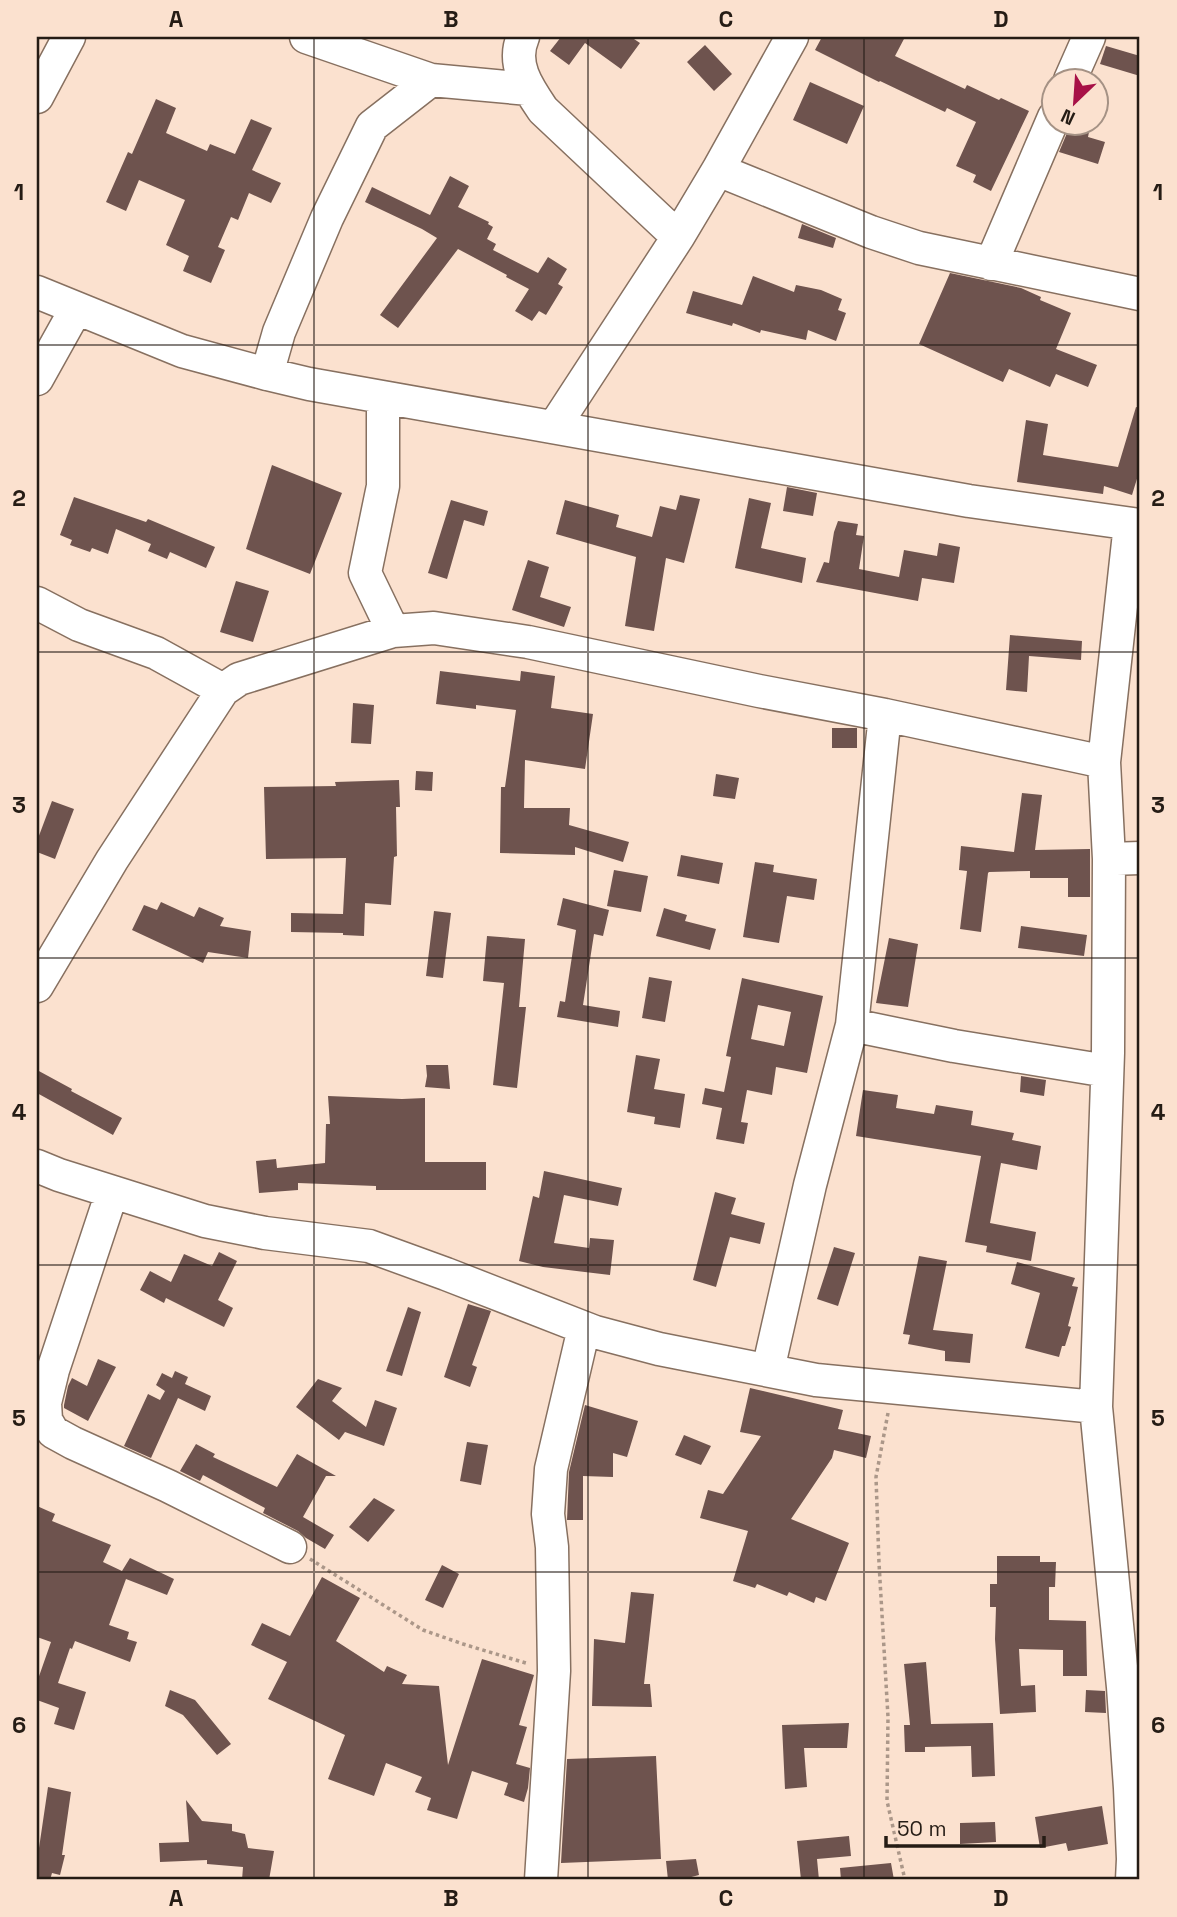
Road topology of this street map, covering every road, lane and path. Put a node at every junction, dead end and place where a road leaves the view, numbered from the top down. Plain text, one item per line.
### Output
1 (69, 37) edge
2 (306, 37) edge
3 (523, 37) edge
4 (792, 37) edge
5 (1089, 37) edge
6 (1076, 66) edge
7 (431, 80) junction
8 (529, 89) junction
9 (37, 97) edge
10 (1047, 136) edge
11 (718, 170) junction
12 (678, 237) junction
13 (991, 264) junction
14 (37, 292) edge
15 (1140, 294) edge
16 (76, 309) junction
17 (267, 374) junction
18 (37, 379) edge
19 (383, 398) junction
20 (554, 426) junction
21 (1135, 524) edge
22 (37, 603) edge
23 (393, 631) junction
24 (223, 691) junction
25 (885, 715) junction
26 (1104, 762) junction
27 (1125, 859) edge
28 (37, 986) edge
29 (852, 1026) junction
30 (1107, 1071) junction
31 (37, 1166) edge
32 (112, 1192) junction
33 (584, 1328) junction
34 (768, 1370) junction
35 (893, 1387) junction
36 (1096, 1407) junction
37 (41, 1430) edge
38 (290, 1547) joint
39 (1130, 1656) edge
40 (554, 1671) junction
41 (541, 1880) edge
42 (905, 1880) edge
43 (1132, 1880) edge

1 - 9 street
2 - 7 street
3 - 8 street
4 - 11 street
5 - 6 street
7 - 8 street
7 - 17 street
8 - 12 street
10 - 13 street
11 - 12 street
11 - 13 street
12 - 20 street
13 - 15 street
14 - 16 street
16 - 17 street
16 - 18 street
17 - 19 street
19 - 20 street
19 - 23 street
20 - 21 street
21 - 26 street
22 - 24 street
23 - 24 street
23 - 25 street
24 - 28 street
25 - 26 street
25 - 29 street
26 - 27 street
27 - 30 street
29 - 30 street
29 - 34 street
30 - 36 street
31 - 32 street
32 - 33 street
32 - 37 street
33 - 34 street
33 - 40 street
34 - 35 street
35 - 36 street
35 - 42 path
36 - 39 street
37 - 38 street
38 - 40 path
39 - 43 street
40 - 41 street

